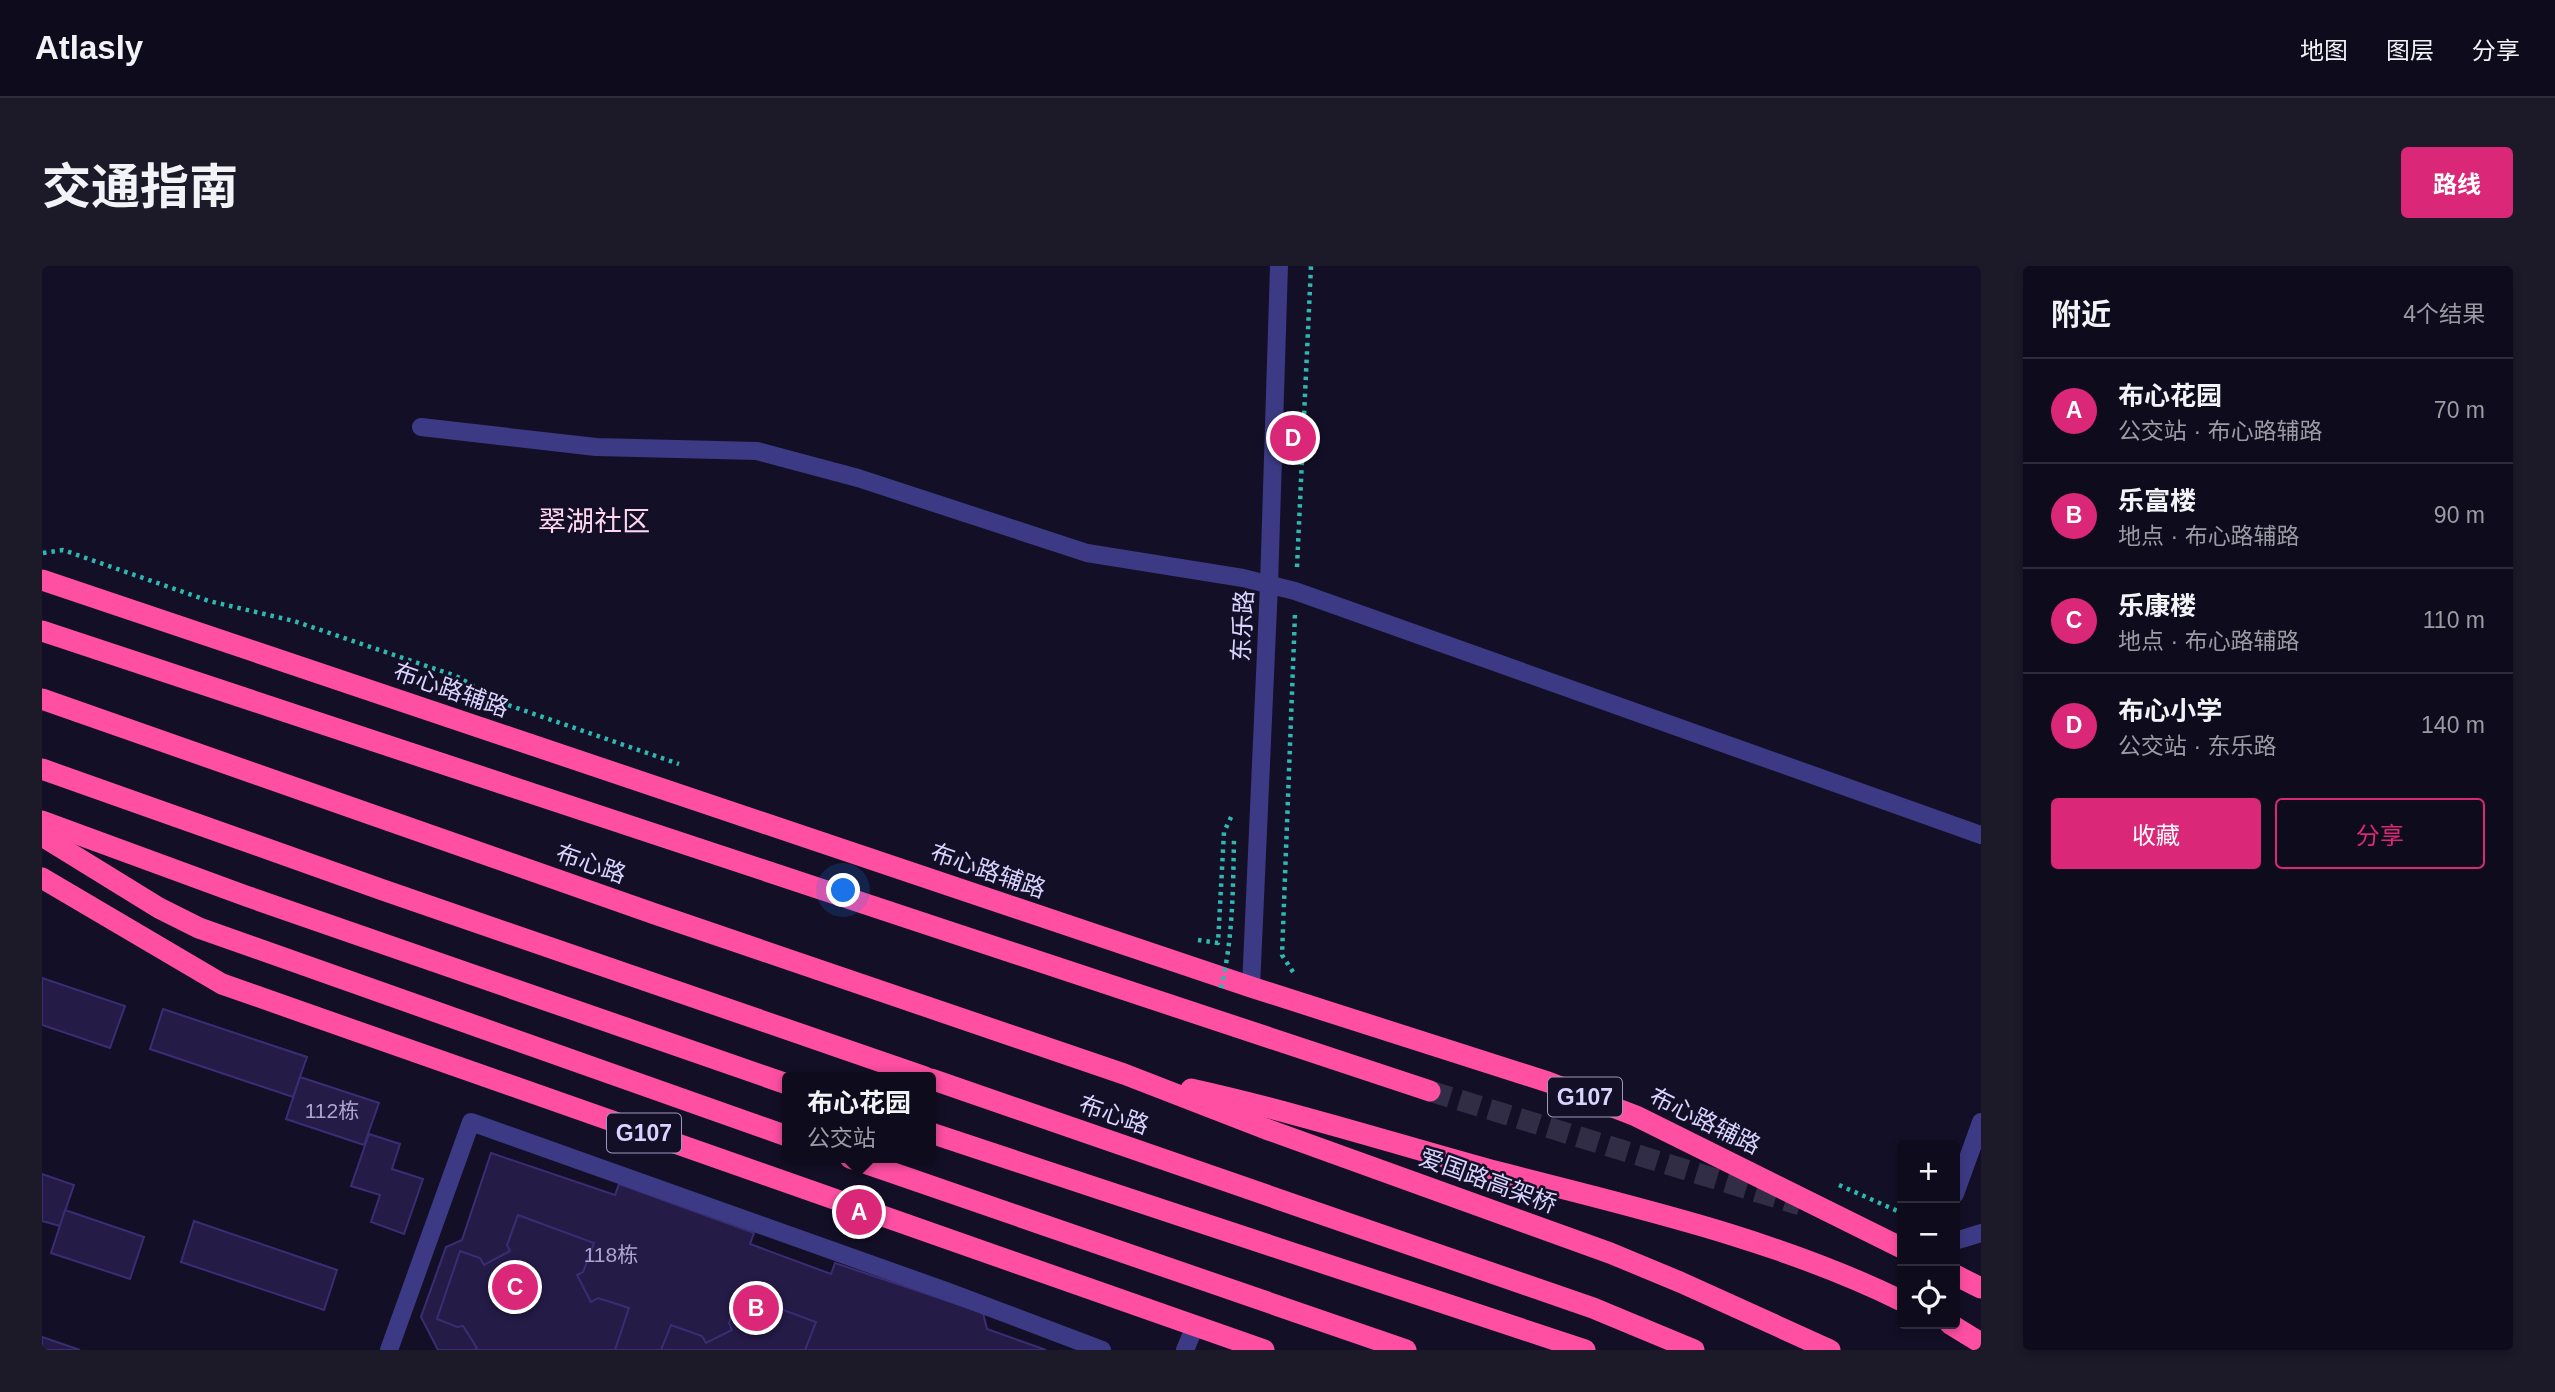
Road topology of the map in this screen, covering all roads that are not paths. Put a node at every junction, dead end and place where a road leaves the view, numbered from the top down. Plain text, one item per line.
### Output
1 (1279, 266) edge
2 (421, 427) dead end
3 (42, 580) edge
4 (1269, 585) junction
5 (42, 631) edge
6 (42, 699) edge
7 (42, 769) edge
8 (42, 821) edge
9 (1981, 835) edge
10 (42, 836) edge
11 (42, 878) edge
12 (1251, 987) junction
13 (910, 1072) edge
14 (1124, 1074) junction
15 (936, 1081) edge
16 (782, 1082) edge
17 (1430, 1091) tunnel mouth
18 (1981, 1122) edge
19 (782, 1134) edge
20 (936, 1135) edge
21 (864, 1163) edge
22 (1960, 1180) edge
23 (1981, 1234) edge
24 (1960, 1240) edge
25 (1897, 1246) edge
26 (1960, 1278) edge
27 (1981, 1288) edge
28 (1897, 1299) edge
29 (1195, 1326) junction
30 (1958, 1329) edge
31 (1981, 1343) edge
32 (390, 1350) edge
33 (1102, 1350) edge
34 (1185, 1350) edge
35 (1264, 1350) edge
36 (1406, 1350) edge
37 (1585, 1350) edge
38 (1695, 1350) edge
39 (1830, 1350) edge

1 - 4 street, 东乐路
2 - 4 street
3 - 12 highway, 布心路辅路 / G107
4 - 9 street
4 - 12 street, 东乐路
5 - 17 highway
6 - 14 highway, 布心路
7 - 13 highway
8 - 16 highway
10 - 19 highway
11 - 29 highway, G107
12 - 25 highway, 布心路辅路 / G107
14 - 28 highway
14 - 39 highway, 爱国路高架桥
15 - 38 highway, 布心路
18 - 22 street
20 - 37 highway
21 - 36 highway
23 - 24 street
26 - 27 highway
29 - 34 street
29 - 35 highway, G107
30 - 31 highway
32 - 33 street

